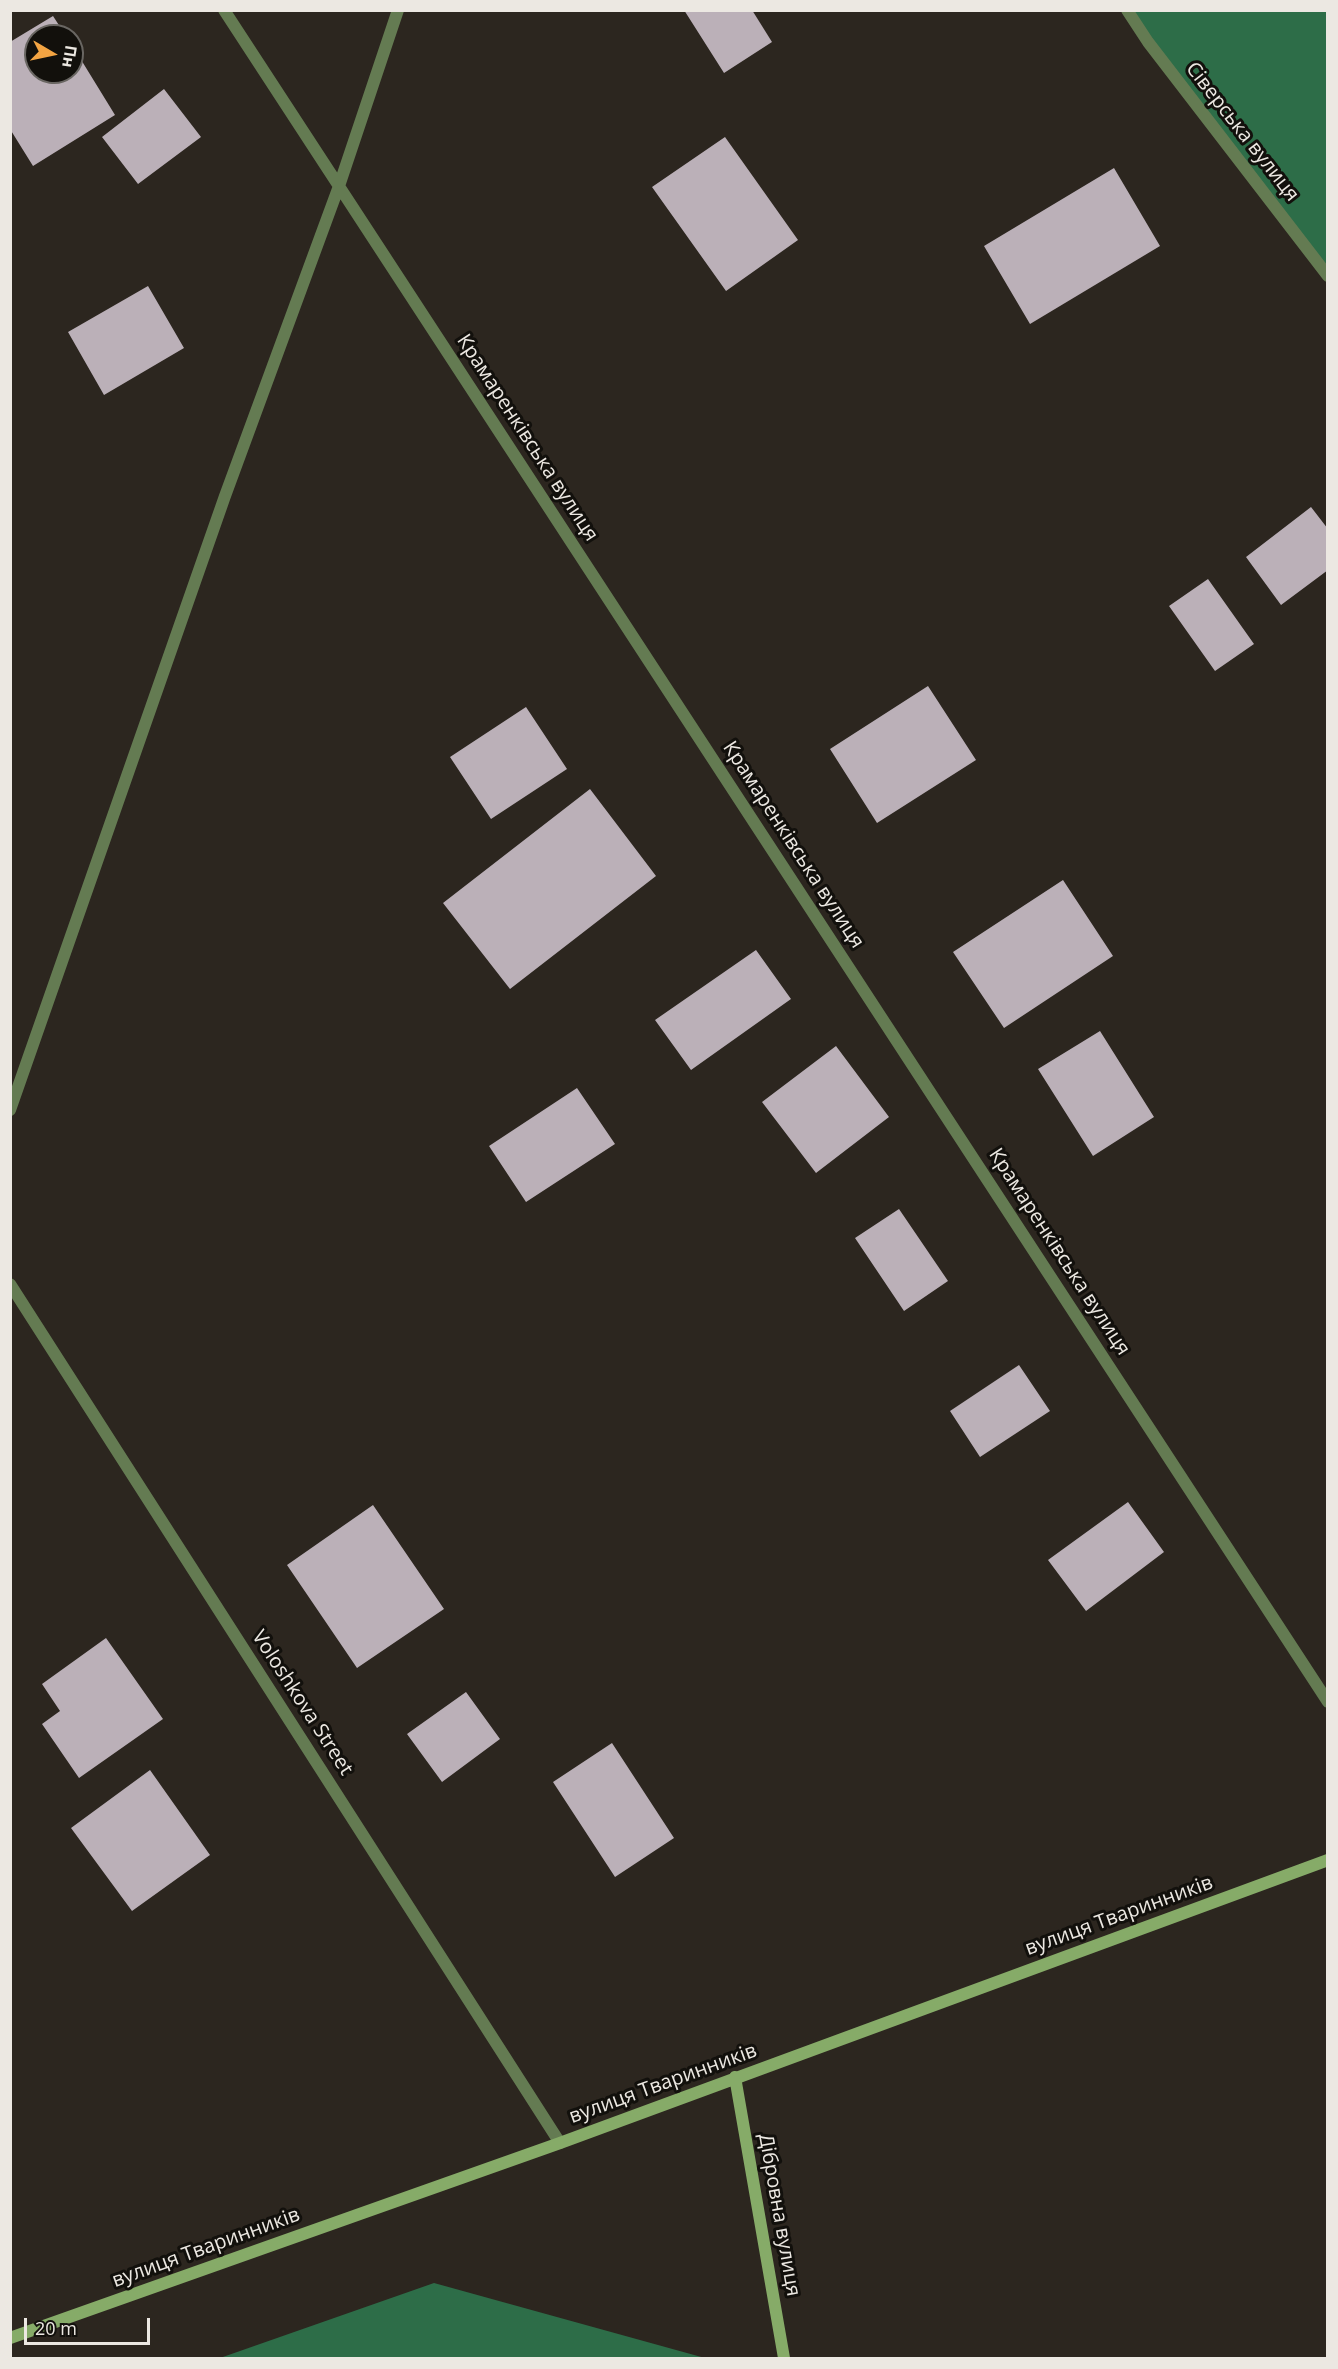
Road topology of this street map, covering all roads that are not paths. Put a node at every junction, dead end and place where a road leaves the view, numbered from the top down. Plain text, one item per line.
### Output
1 (224, 10) edge
2 (398, 10) edge
3 (1127, 10) edge
4 (339, 186) junction
5 (1328, 276) edge
6 (10, 1110) edge
7 (10, 1284) edge
8 (1328, 1702) edge
9 (1328, 1860) edge
10 (735, 2078) junction
11 (560, 2143) junction
12 (10, 2338) edge
13 (784, 2358) edge

1 - 4 street, Крамаренківська вулиця
2 - 4 street
3 - 5 street, Сіверська вулиця
4 - 6 street
4 - 8 street, Крамаренківська вулиця
7 - 11 street, Voloshkova Street
9 - 10 main road, вулиця Тваринників
10 - 11 main road, вулиця Тваринників
10 - 13 main road, Дібровна вулиця
11 - 12 main road, вулиця Тваринників

